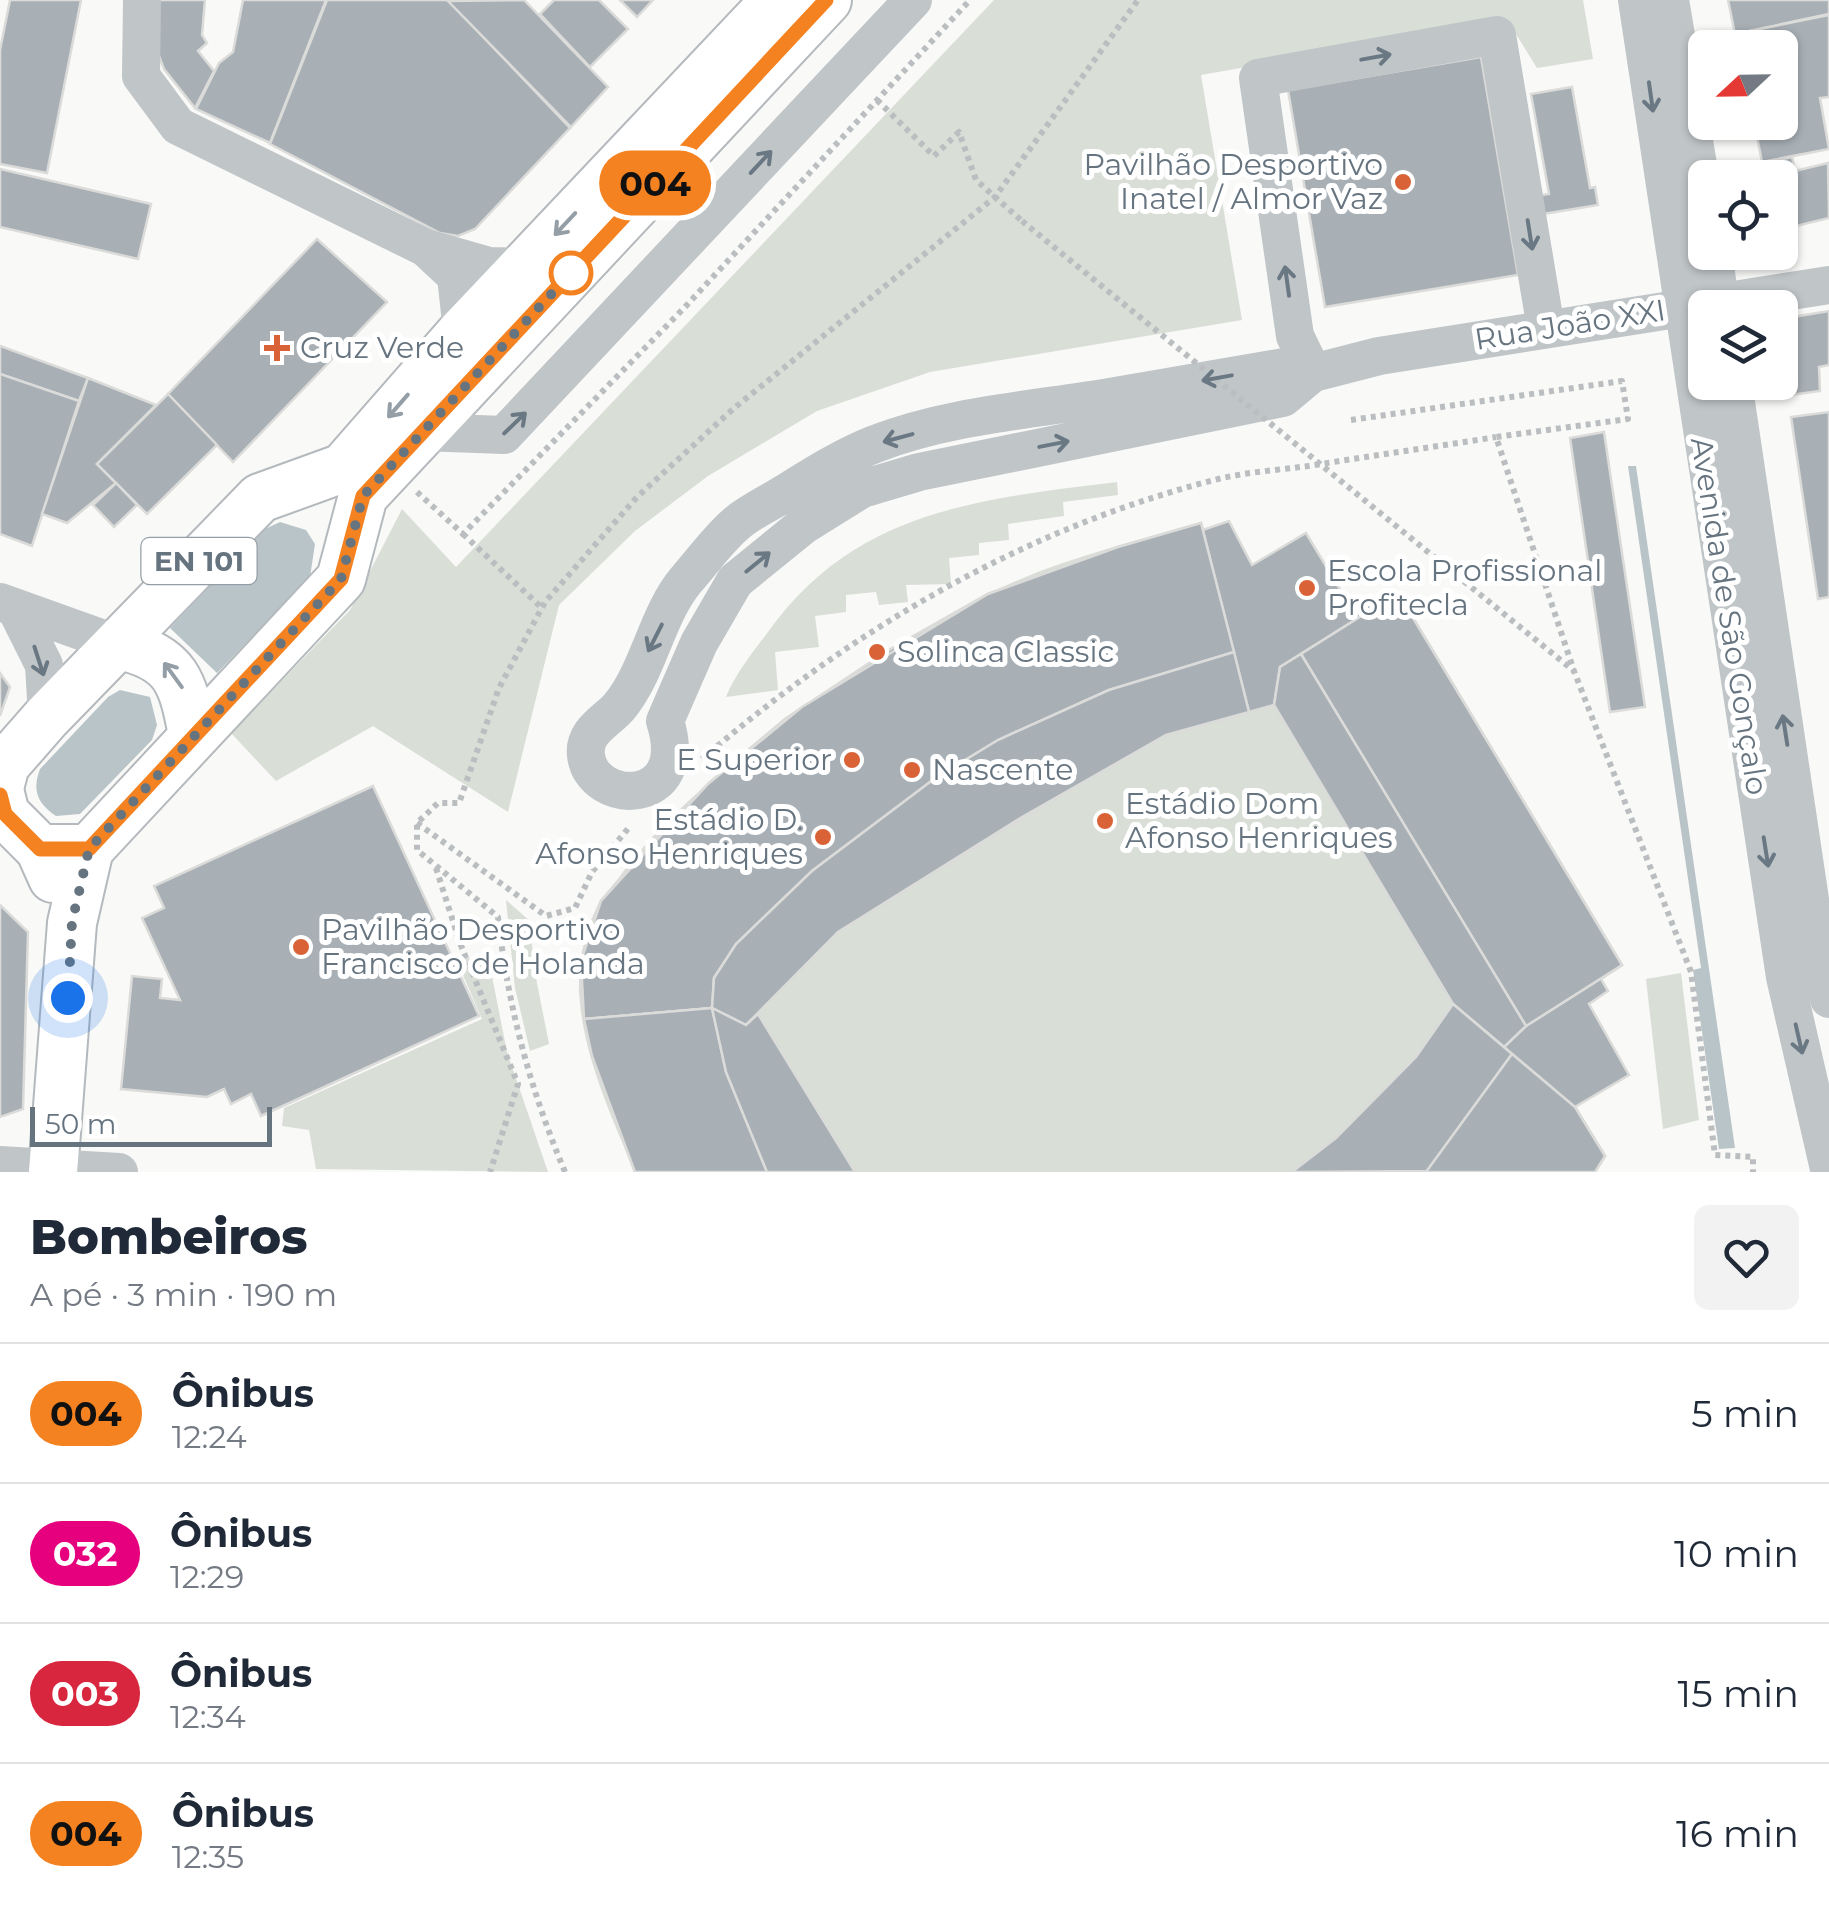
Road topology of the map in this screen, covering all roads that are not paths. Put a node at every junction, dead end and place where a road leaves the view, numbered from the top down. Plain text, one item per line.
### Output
1 (142, 0) edge
2 (776, 0) edge
3 (826, 0) edge
4 (913, 0) edge
5 (1638, 0) edge
6 (1670, 0) edge
7 (1697, 160) edge
8 (426, 248) junction
9 (524, 267) junction
10 (1829, 284) edge
11 (1797, 290) edge
12 (1681, 306) junction
13 (1688, 306) edge
14 (1546, 330) junction
15 (462, 332) junction
16 (1313, 374) junction
17 (1736, 400) edge
18 (422, 432) junction
19 (287, 488) junction
20 (348, 550) junction
21 (8, 606) edge
22 (120, 645) junction
23 (47, 718) junction
24 (193, 736) junction
25 (0, 784) edge
26 (0, 794) edge
27 (40, 849) junction
28 (89, 849) junction
29 (72, 922) junction
30 (1829, 999) edge
31 (0, 1165) edge
32 (54, 1169) edge
33 (1829, 1169) edge
34 (119, 1172) edge

1 - 8 street
2 -> 9 main road, EN 101
3 - 18 main road
18 -> 4 street
5 -> 12 street, Avenida de São Gonçalo
6 - 7 street
8 - 9 street
8 - 15 street
9 - 15 main road, EN 101
10 - 11 street, Rua João XXI
12 - 13 street, Rua João XXI
12 - 14 street, Rua João XXI
12 -> 33 street, Avenida de São Gonçalo
14 - 16 street, Rua João XXI
16 -> 14 street
15 -> 19 main road, EN 101
16 -> 16 street
30 -> 17 street, Avenida de São Gonçalo
18 - 20 main road
19 - 20 main road
19 - 22 main road, EN 101
20 - 24 main road
21 - 22 street
21 -> 23 street
22 - 23 main road, EN 101
24 -> 22 main road
23 - 25 main road, EN 101
24 - 28 main road
26 - 27 main road
27 - 28 main road
27 - 29 main road
28 - 29 main road
29 - 32 main road
31 - 32 street
32 - 34 street

